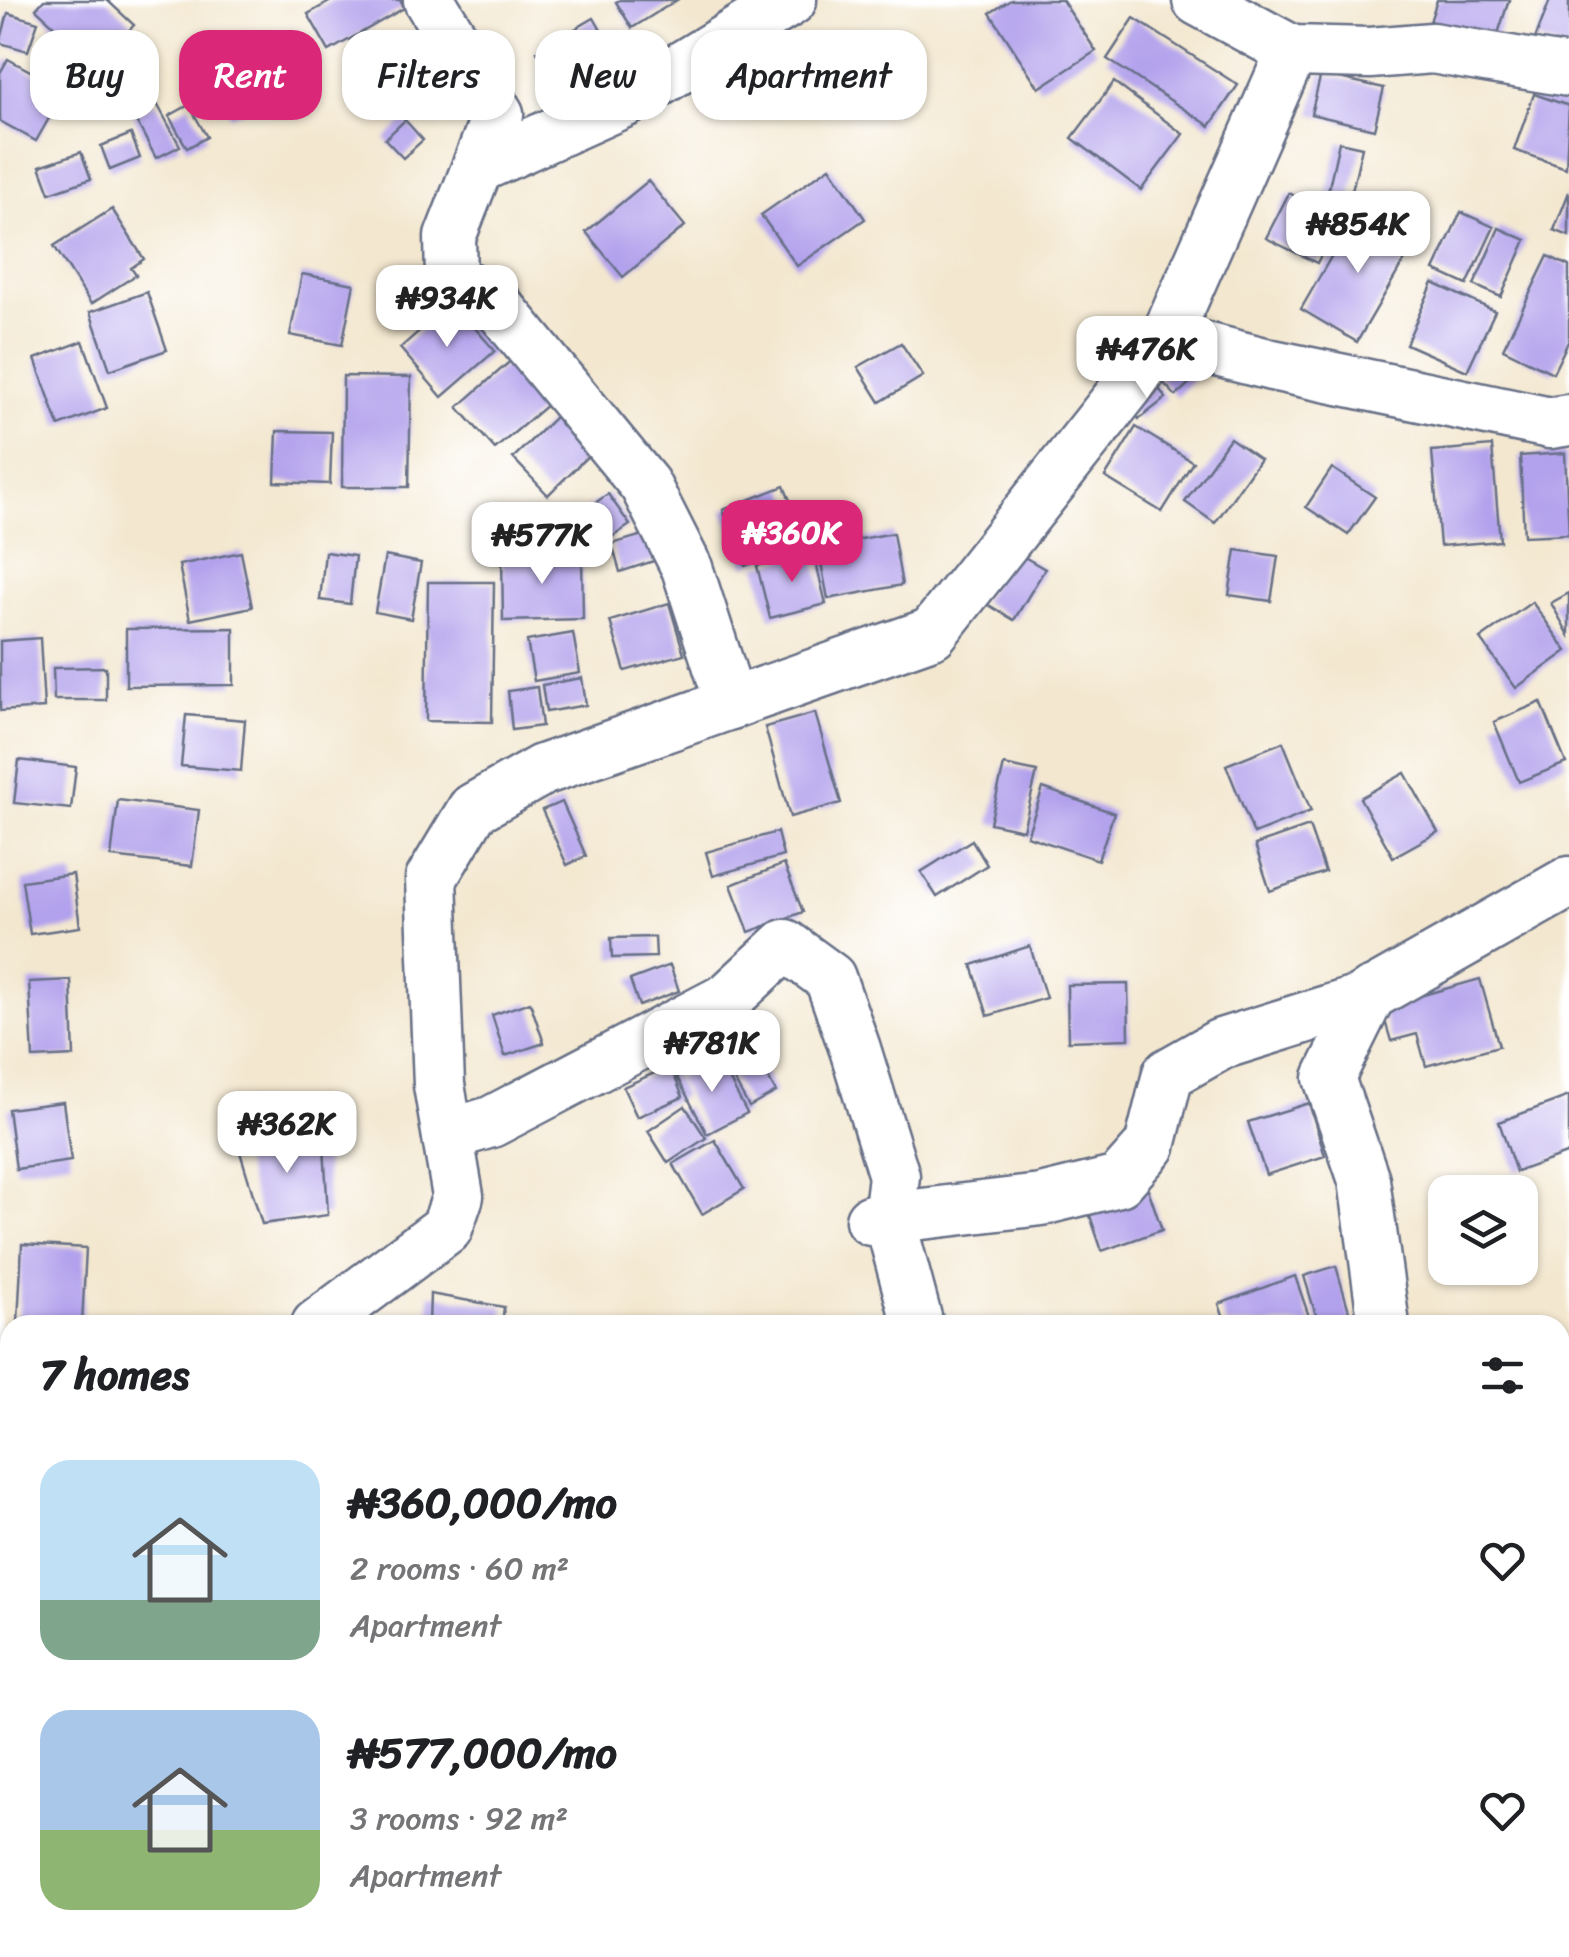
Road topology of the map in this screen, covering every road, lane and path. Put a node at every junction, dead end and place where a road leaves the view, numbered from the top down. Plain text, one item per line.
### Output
1 (429, 0) edge
2 (790, 0) edge
3 (1198, 0) edge
4 (1292, 51) junction
5 (1569, 71) edge
6 (480, 167) junction
7 (1166, 338) junction
8 (1569, 420) edge
9 (732, 704) junction
10 (1569, 882) edge
11 (1371, 993) junction
12 (448, 1135) junction
13 (880, 1218) junction
14 (330, 1315) edge
15 (914, 1315) edge
16 (1383, 1315) edge

1 - 6 street
2 - 6 street
3 - 4 street
4 - 5 street
4 - 7 street
6 - 9 street
7 - 8 street
7 - 9 street
9 - 12 street
10 - 11 street
11 - 13 street
11 - 16 street
12 - 13 street
12 - 14 street
13 - 15 street

